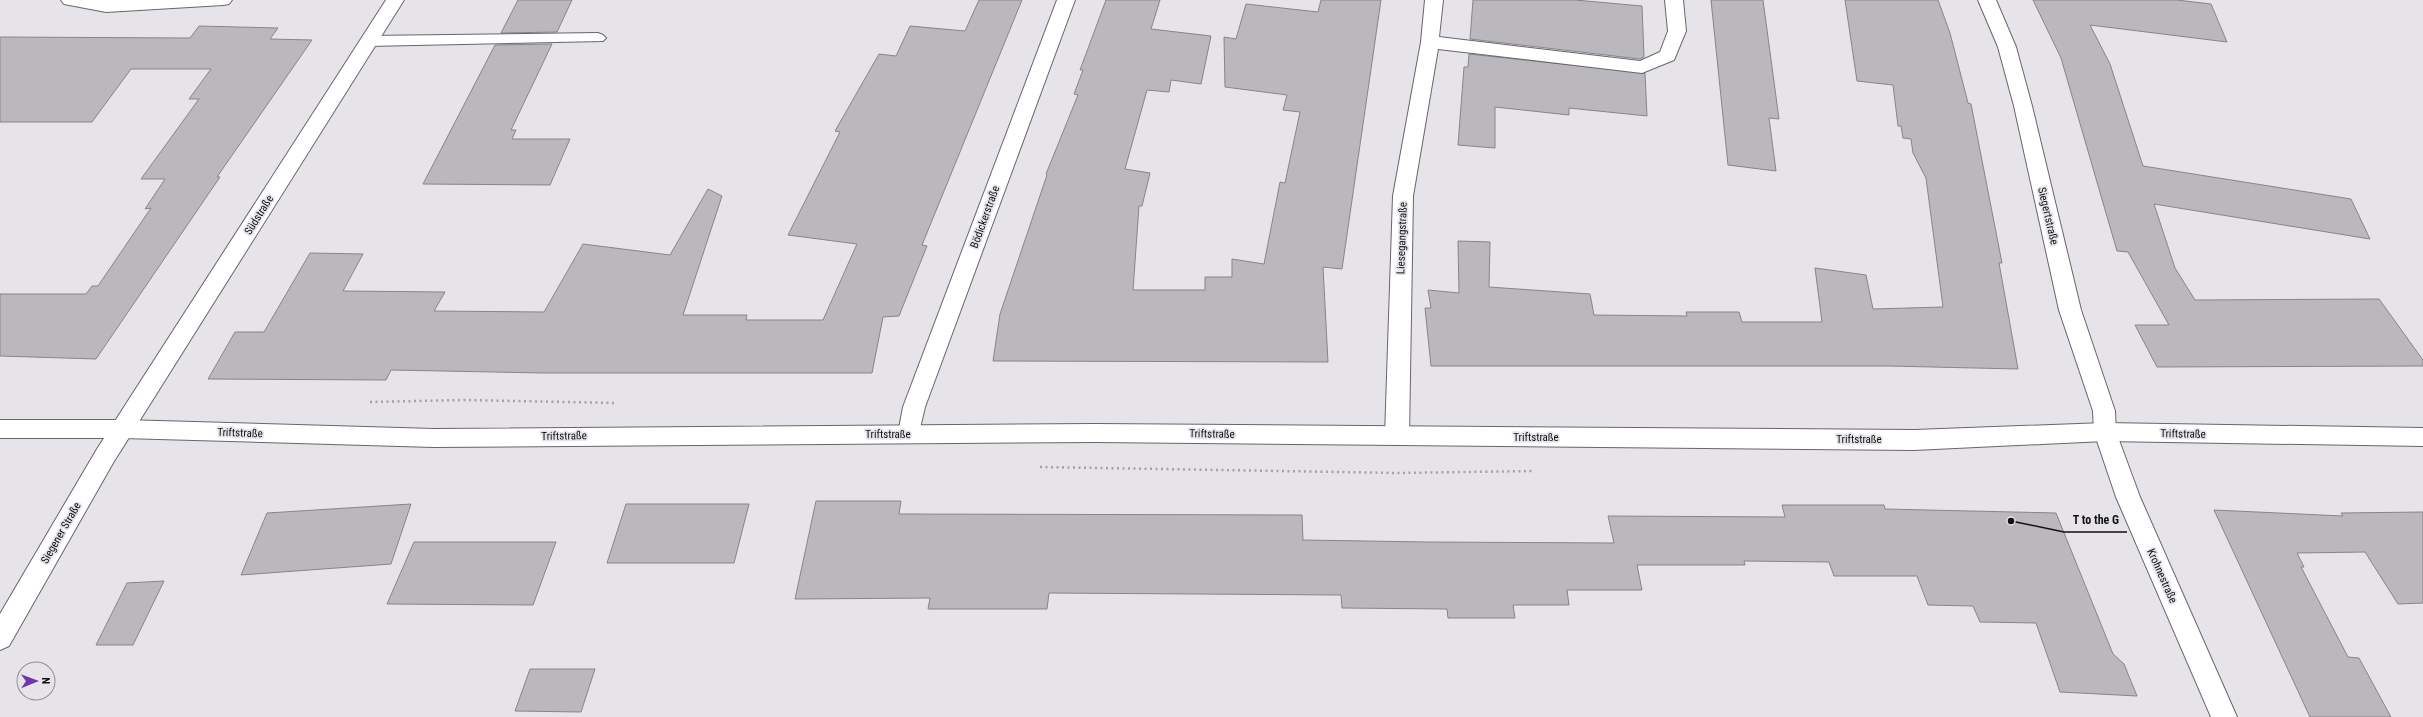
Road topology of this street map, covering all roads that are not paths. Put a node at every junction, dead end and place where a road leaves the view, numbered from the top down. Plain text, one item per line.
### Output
1 (70, 0) edge
2 (224, 0) edge
3 (395, 0) edge
4 (1066, 0) edge
5 (1434, 0) edge
6 (1674, 0) edge
7 (1987, 0) edge
8 (598, 38) dead end
9 (368, 41) junction
10 (1430, 42) junction
11 (123, 429) junction
12 (0, 430) edge
13 (2105, 432) junction
14 (909, 434) junction
15 (1397, 436) junction
16 (2423, 437) edge
17 (0, 638) edge
18 (2224, 717) edge

1 - 2 street
3 - 9 street, Südstraße
4 - 14 street, Bödickerstraße
5 - 10 street, Liesegangstraße
6 - 10 street
7 - 13 street, Siegertstraße
8 - 9 lane
9 - 11 street, Südstraße
10 - 15 street, Liesegangstraße
11 - 12 street, Triftstraße
11 - 14 street, Triftstraße
11 - 17 street, Siegener Straße
13 - 15 street, Triftstraße
13 - 16 street, Triftstraße
13 - 18 street, Krohnestraße
14 - 15 street, Triftstraße

